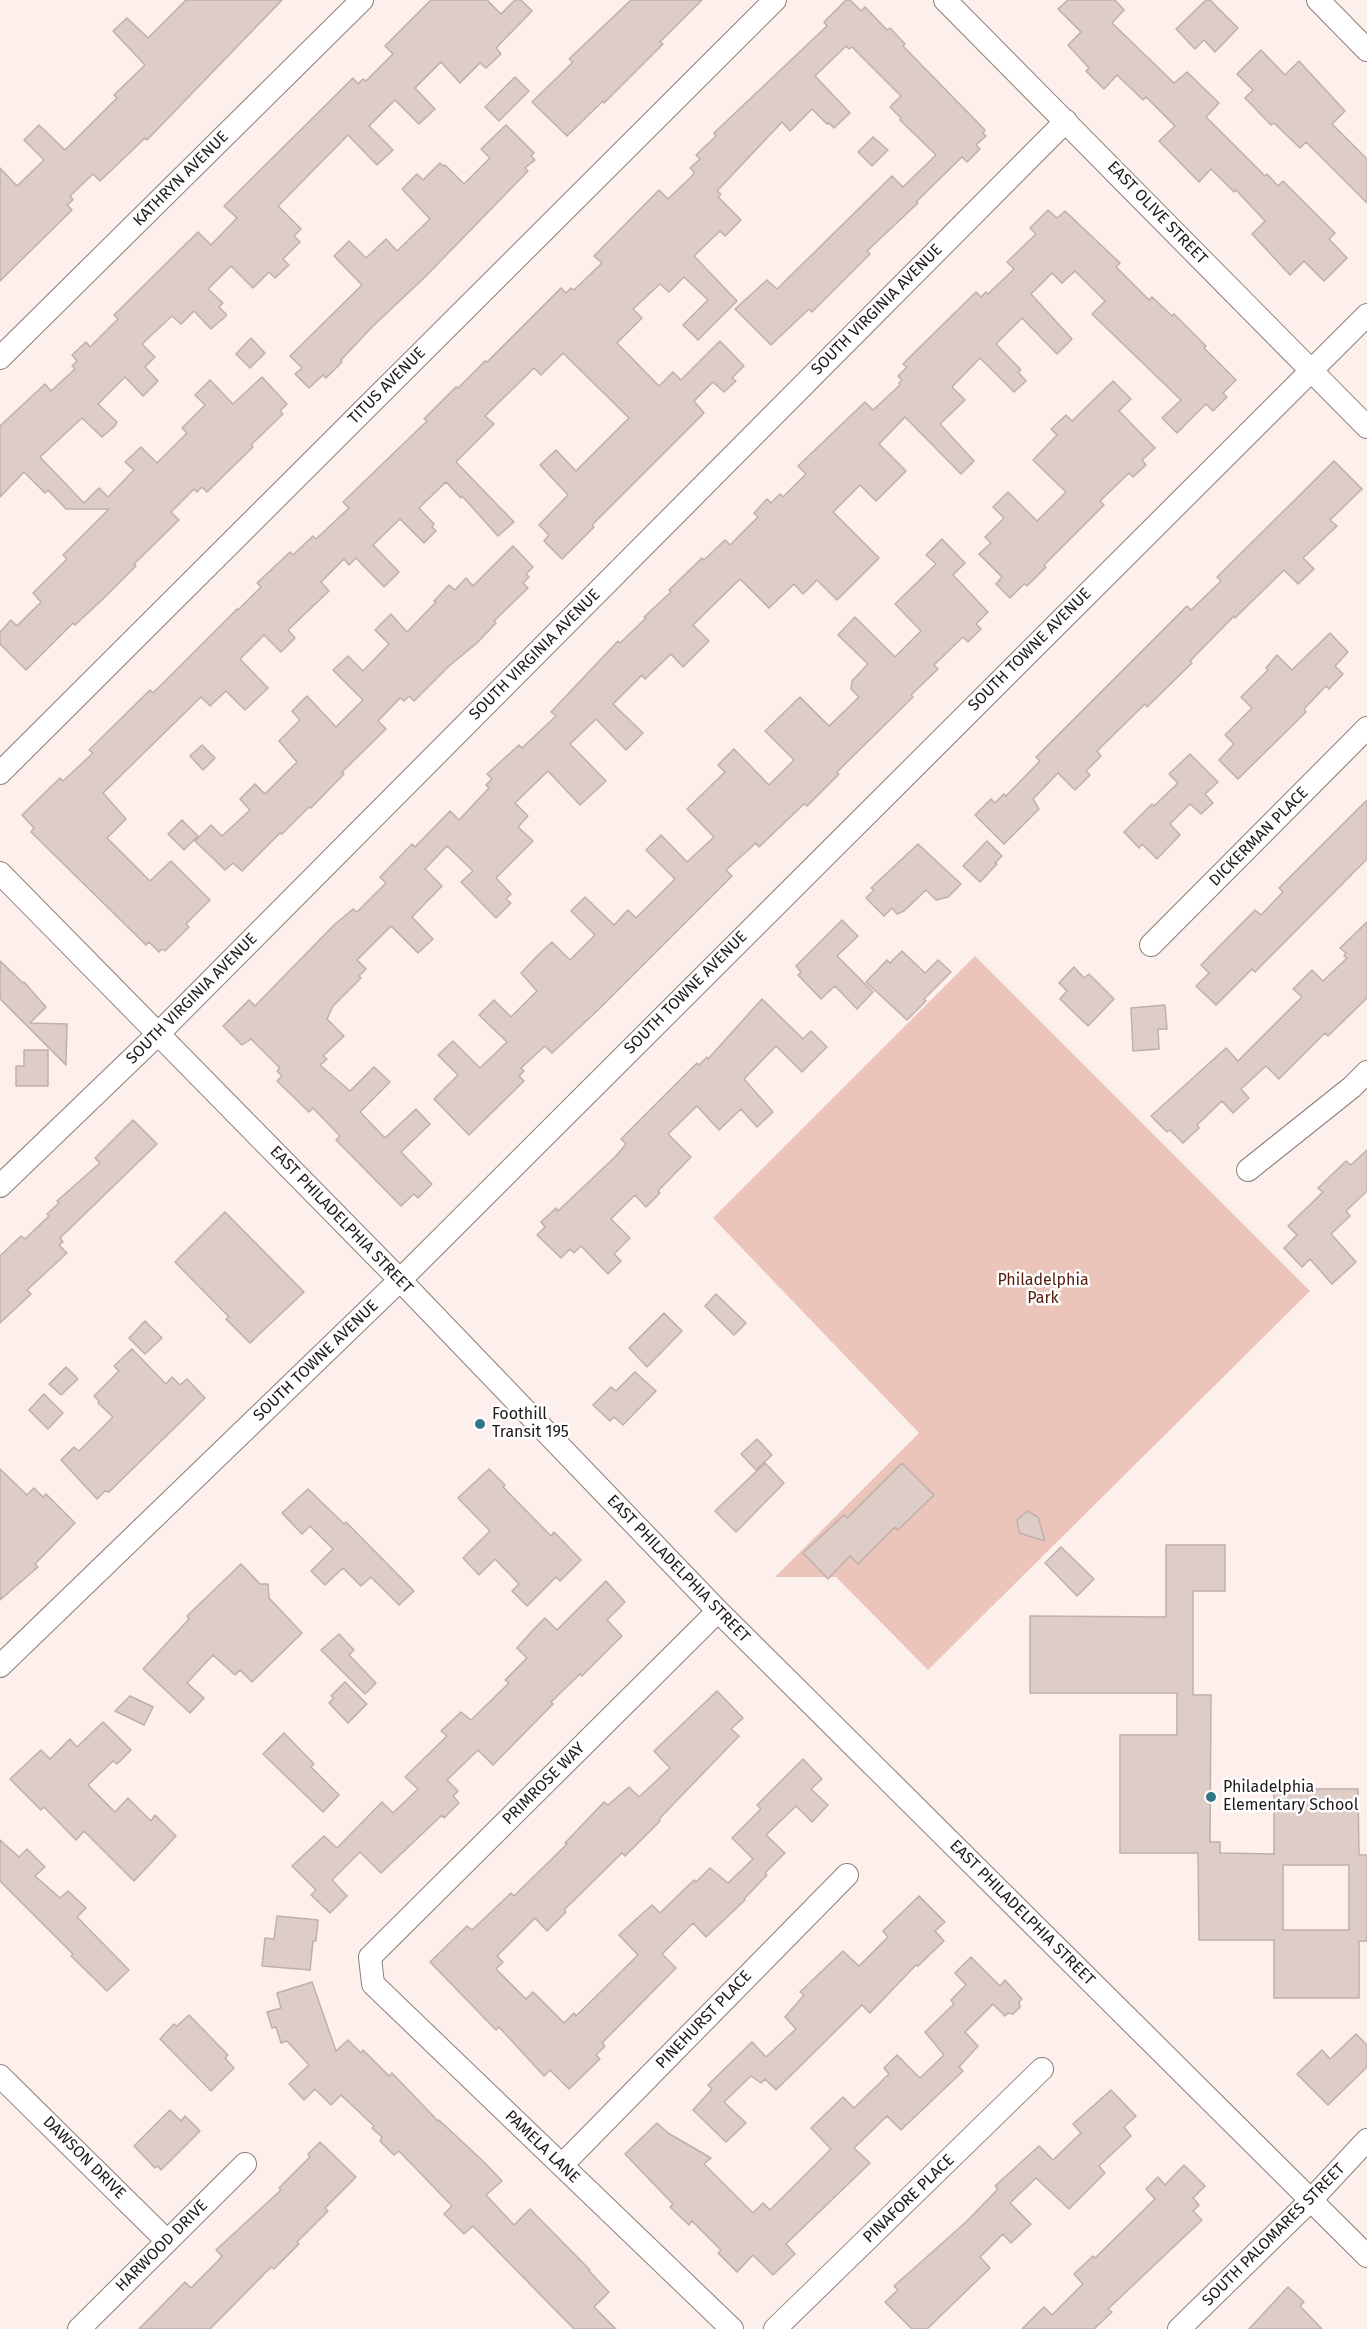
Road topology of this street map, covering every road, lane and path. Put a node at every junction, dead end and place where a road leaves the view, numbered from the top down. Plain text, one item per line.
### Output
1 (362, 0) edge
2 (775, 0) edge
3 (945, 0) edge
4 (1318, 0) edge
5 (1367, 50) edge
6 (1066, 121) junction
7 (1367, 315) edge
8 (0, 358) edge
9 (1311, 370) junction
10 (1367, 427) edge
11 (1367, 728) edge
12 (0, 773) edge
13 (0, 873) edge
14 (1151, 945) dead end
15 (158, 1034) junction
16 (1367, 1072) edge
17 (1248, 1170) dead end
18 (0, 1186) edge
19 (400, 1280) junction
20 (718, 1611) junction
21 (0, 1666) edge
22 (847, 1875) dead end
23 (370, 1957) joint
24 (1042, 2069) dead end
25 (0, 2076) edge
26 (1367, 2140) edge
27 (244, 2164) dead end
28 (562, 2165) junction
29 (1311, 2200) junction
30 (167, 2241) junction
31 (1367, 2256) edge
32 (79, 2329) edge
33 (732, 2329) edge
34 (776, 2329) edge
35 (1179, 2329) edge

1 - 8 street, KATHRYN AVENUE
2 - 12 street, TITUS AVENUE
3 - 6 street, EAST OLIVE STREET
4 - 5 street
6 - 9 street, EAST OLIVE STREET
6 - 15 street, SOUTH VIRGINIA AVENUE
7 - 9 street, SOUTH TOWNE AVENUE
9 - 10 street, EAST OLIVE STREET
9 - 19 street, SOUTH TOWNE AVENUE
11 - 14 street, DICKERMAN PLACE
13 - 15 street, EAST PHILADELPHIA STREET
15 - 18 street, SOUTH VIRGINIA AVENUE
15 - 19 street, EAST PHILADELPHIA STREET
16 - 17 street
19 - 20 street, EAST PHILADELPHIA STREET
19 - 21 street, SOUTH TOWNE AVENUE
20 - 23 street, PRIMROSE WAY
20 - 29 street, EAST PHILADELPHIA STREET
22 - 28 street, PINEHURST PLACE
23 - 28 street, PAMELA LANE
24 - 34 street, PINAFORE PLACE
25 - 30 street, DAWSON DRIVE
26 - 29 street, SOUTH PALOMARES STREET
27 - 30 street, HARWOOD DRIVE
28 - 33 street, PAMELA LANE
29 - 31 street, EAST PHILADELPHIA STREET
29 - 35 street, SOUTH PALOMARES STREET
30 - 32 street, HARWOOD DRIVE

